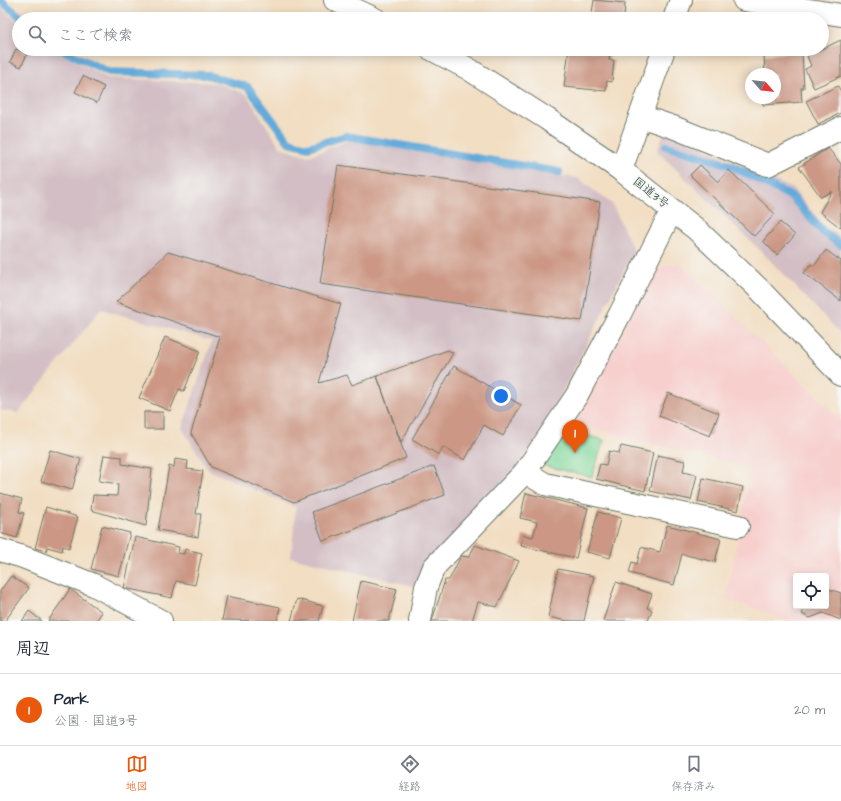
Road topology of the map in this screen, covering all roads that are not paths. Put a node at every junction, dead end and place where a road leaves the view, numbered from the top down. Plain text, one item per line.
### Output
1 (335, 0) edge
2 (681, 0) edge
3 (744, 0) edge
4 (360, 12) edge
5 (677, 12) edge
6 (822, 12) edge
7 (829, 13) edge
8 (841, 15) edge
9 (444, 56) edge
10 (661, 56) edge
11 (640, 116) junction
12 (841, 128) edge
13 (621, 170) junction
14 (672, 210) junction
15 (841, 374) edge
16 (525, 472) junction
17 (738, 526) dead end
18 (0, 550) edge
19 (161, 621) edge
20 (420, 621) edge

1 - 4 main road
2 - 5 main road
3 - 6 main road
7 - 8 main road
9 - 13 main road, 国道3号
10 - 11 main road
11 - 12 main road
11 - 13 main road
13 - 14 main road, 国道3号
14 - 15 main road, 国道3号
14 - 16 main road
16 - 17 main road
16 - 20 main road
18 - 19 main road

